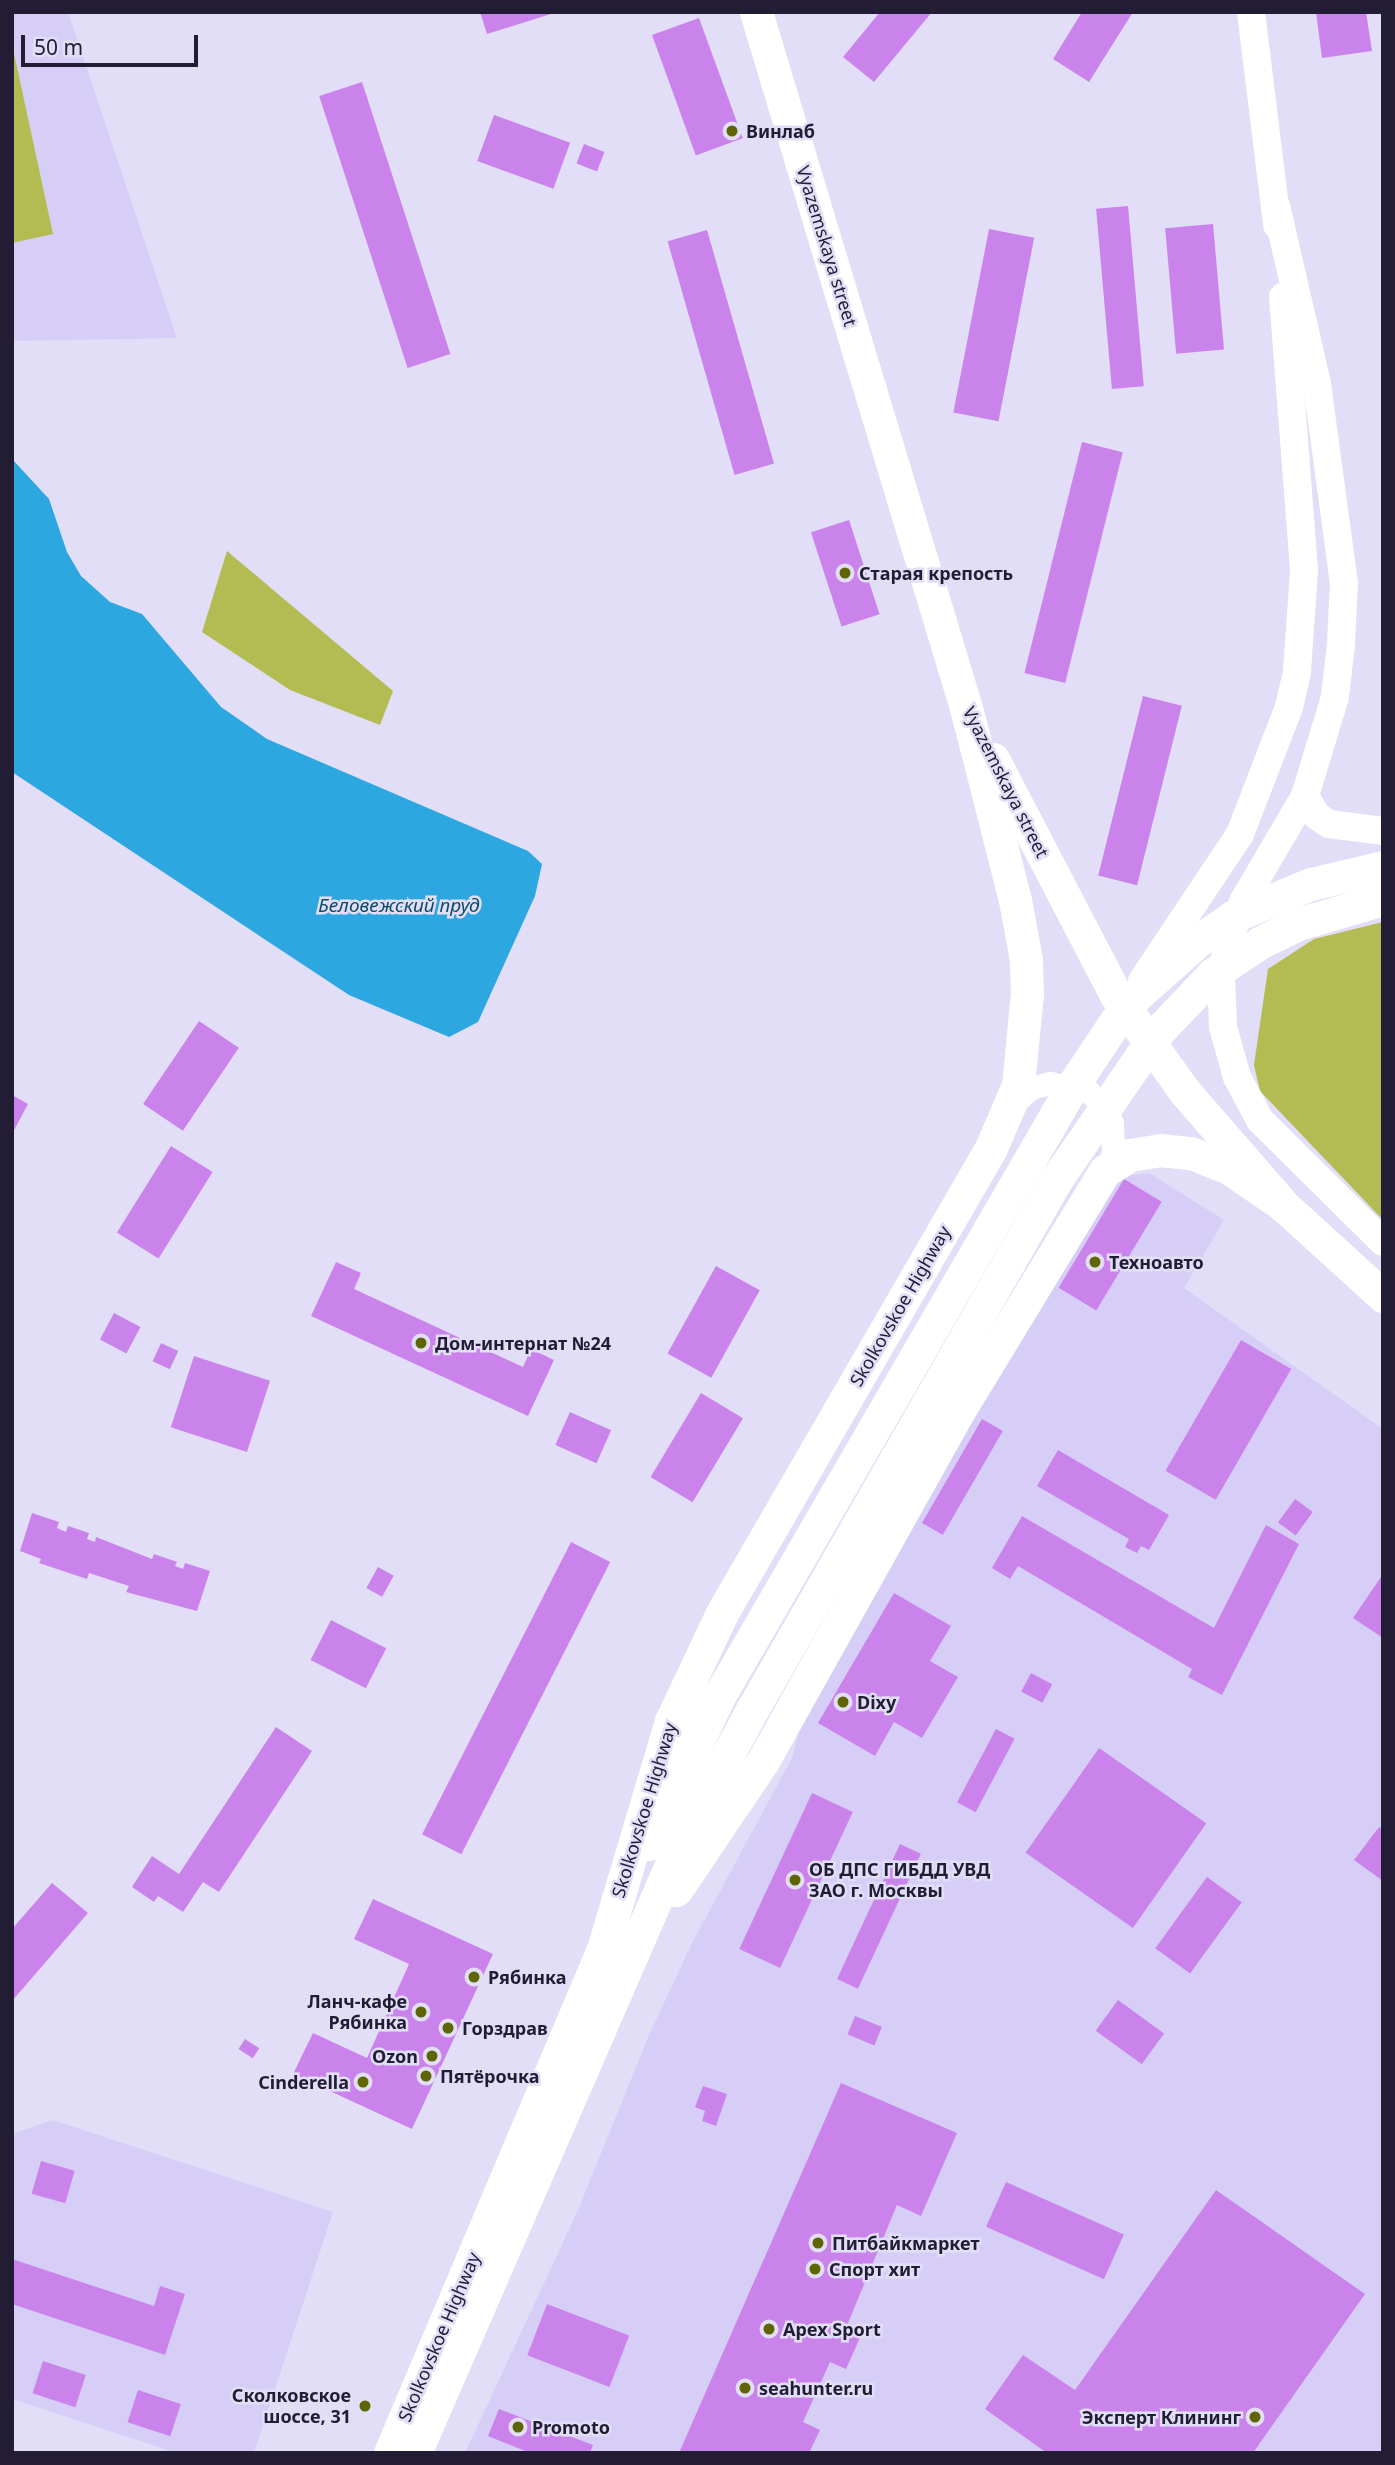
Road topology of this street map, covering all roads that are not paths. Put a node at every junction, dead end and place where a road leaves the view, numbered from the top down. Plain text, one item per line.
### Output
1 (756, 12) edge
2 (1251, 12) edge
3 (1276, 206) junction
4 (966, 708) junction
5 (1305, 796) junction
6 (1383, 831) edge
7 (1383, 867) edge
8 (1383, 899) edge
9 (1127, 1004) junction
10 (1014, 1096) junction
11 (1105, 1171) junction
12 (1284, 1206) junction
13 (1383, 1242) edge
14 (1383, 1296) edge
15 (603, 1949) junction
16 (601, 2016) junction
17 (390, 2453) edge
18 (415, 2453) edge

1 - 4 main road, Vyazemskaya street
2 - 3 street
3 - 5 street
3 - 9 street
4 - 10 main road, Vyazemskaya street
4 - 12 main road, Vyazemskaya street
5 - 6 street
5 - 13 street
7 - 9 main road
8 - 16 main road
9 - 15 main road
10 - 11 street
10 - 15 main road, Skolkovskoe Highway
11 - 12 main road
11 - 16 main road
12 - 14 main road, Vyazemskaya street
15 - 17 main road, Skolkovskoe Highway
16 - 18 main road, Skolkovskoe Highway

